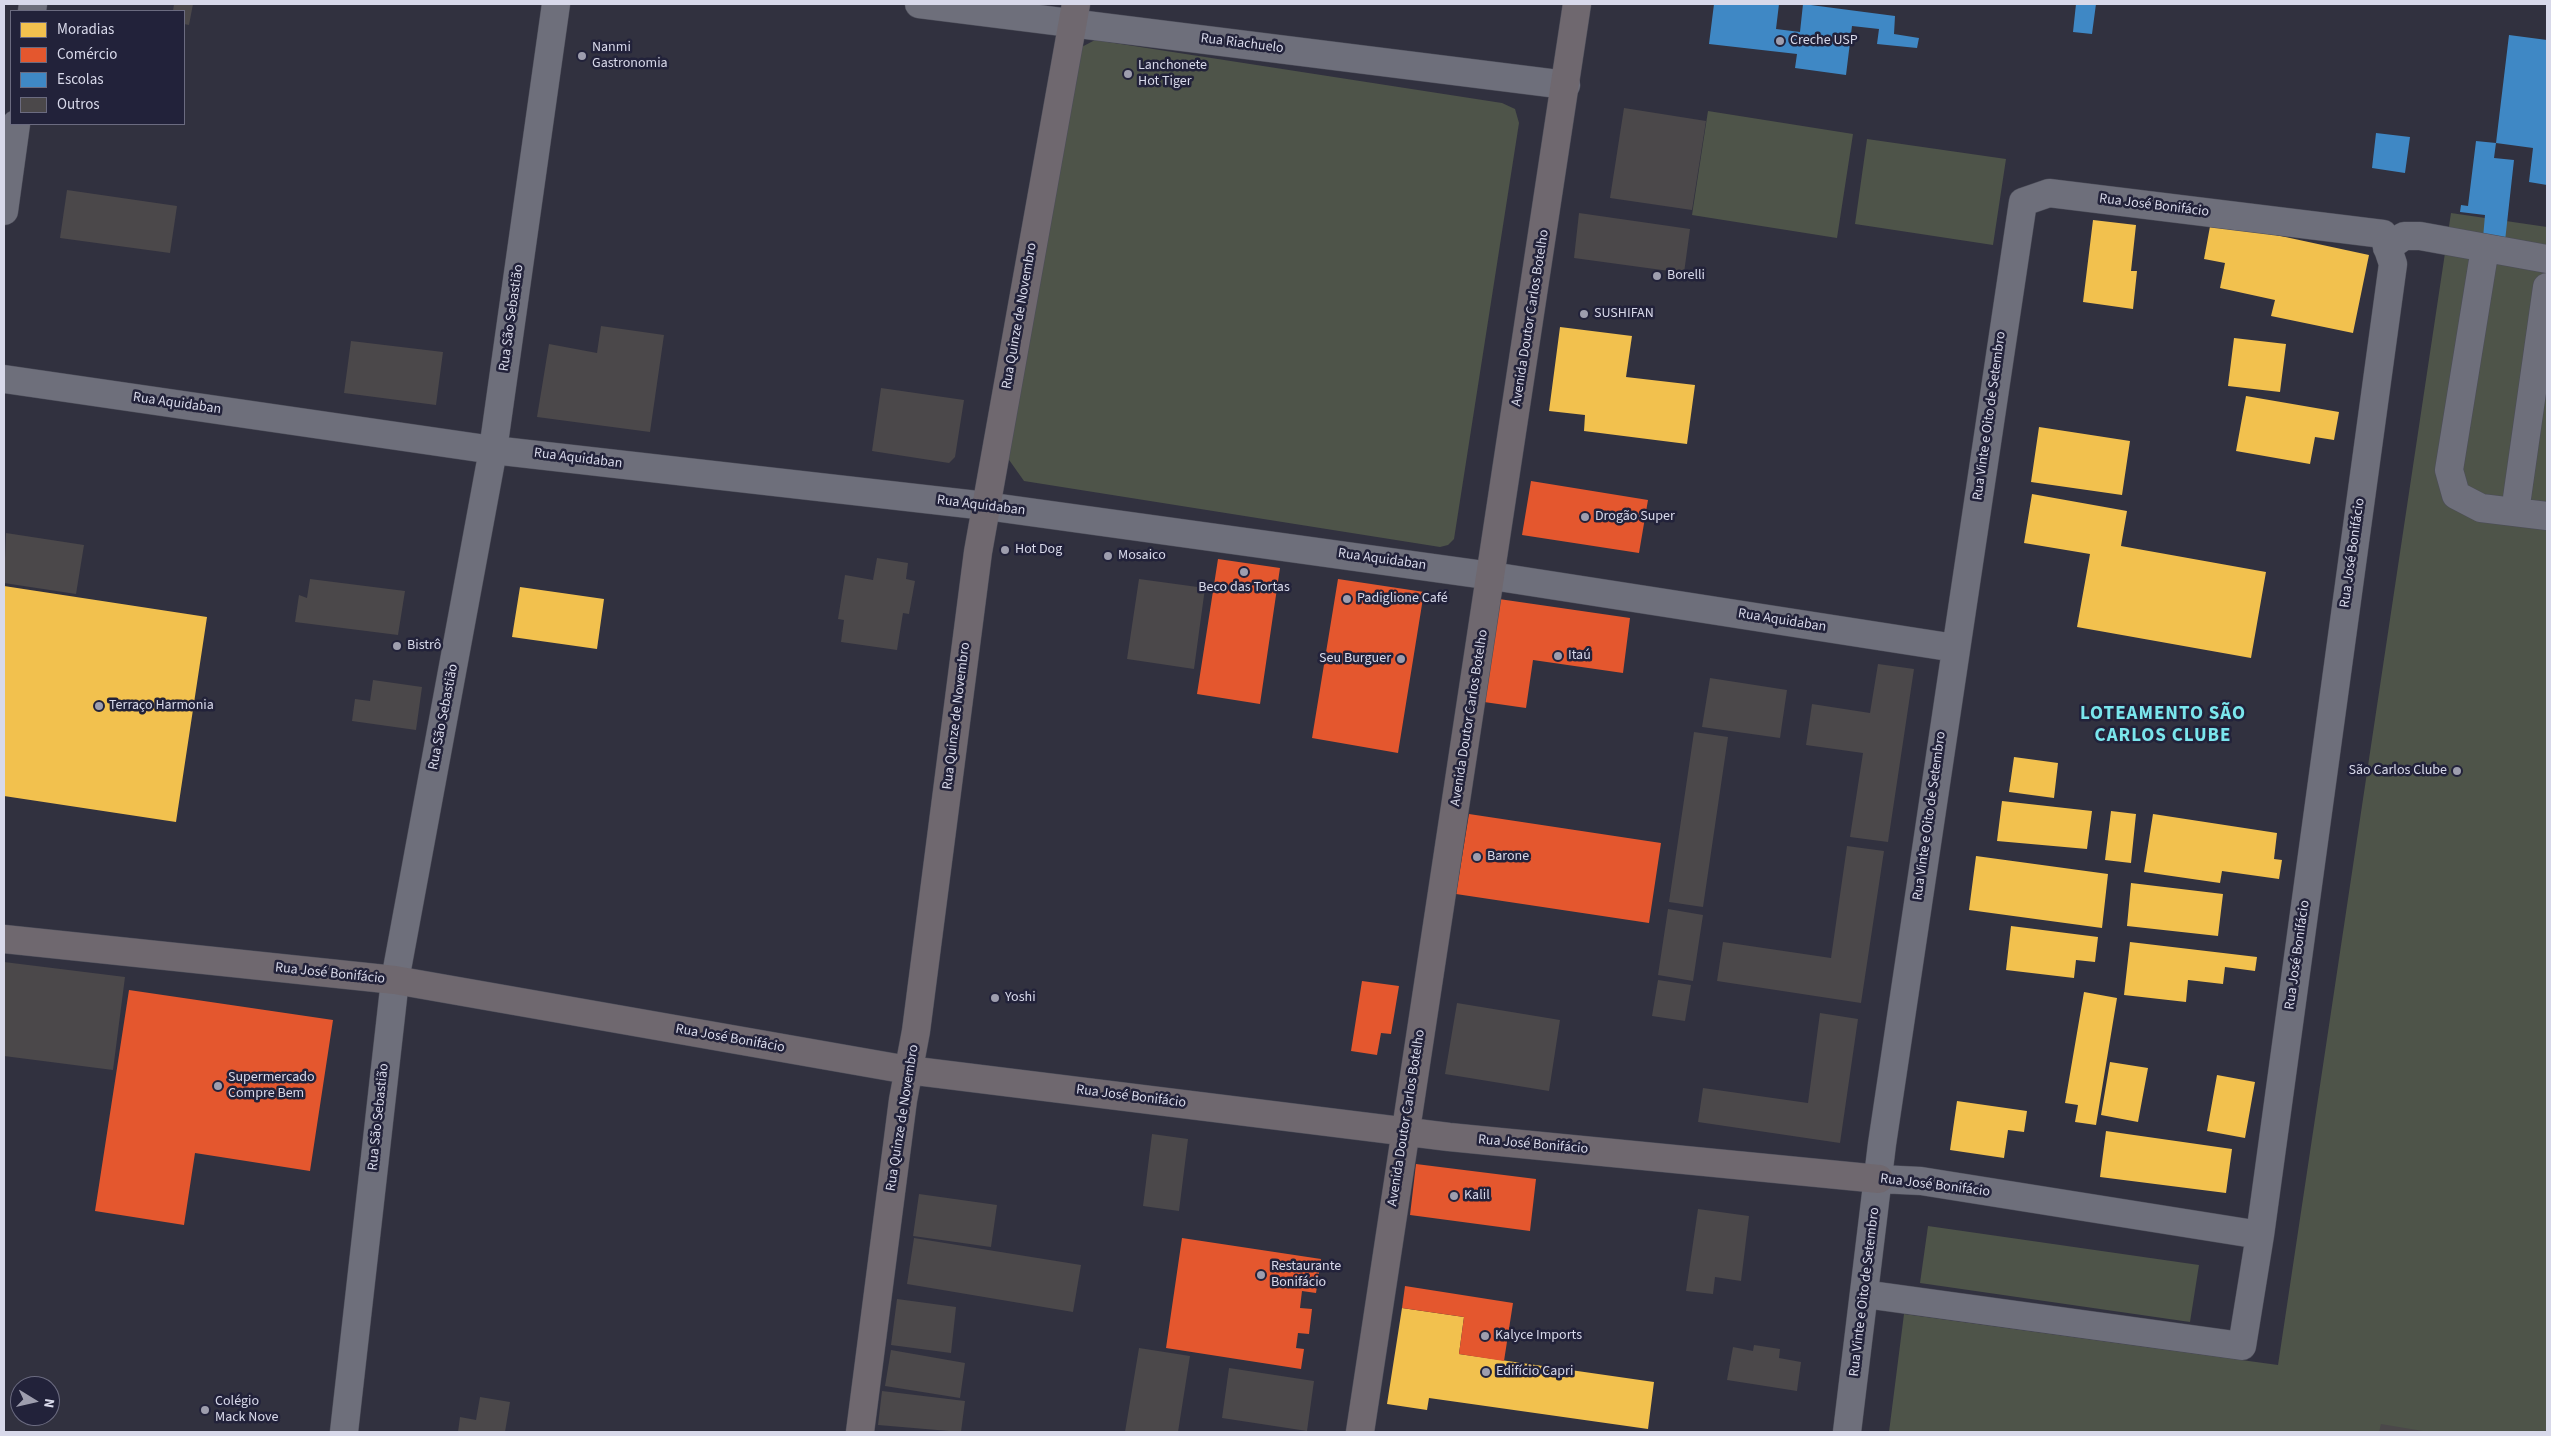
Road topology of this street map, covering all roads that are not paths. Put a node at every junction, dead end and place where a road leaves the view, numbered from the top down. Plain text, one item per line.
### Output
1 (556, 4) edge
2 (919, 4) edge
3 (1577, 4) edge
4 (1075, 13) edge
5 (1566, 85) junction
6 (16, 125) edge
7 (2023, 202) joint
8 (4, 211) edge
9 (2387, 248) junction
10 (2485, 248) junction
11 (2547, 260) edge
12 (2547, 287) edge
13 (4, 379) edge
14 (493, 450) junction
15 (986, 506) junction
16 (2515, 512) junction
17 (2547, 516) edge
18 (1492, 576) junction
19 (1956, 648) junction
20 (4, 939) edge
21 (395, 980) junction
22 (908, 1070) junction
23 (1405, 1132) junction
24 (1879, 1179) junction
25 (2260, 1235) junction
26 (1864, 1294) junction
27 (344, 1432) edge
28 (860, 1432) edge
29 (1360, 1432) edge
30 (1847, 1432) edge

1 - 14 street, Rua São Sebastião
2 - 4 street, Rua Riachuelo
3 - 5 main road, Avenida Doutor Carlos Botelho
4 - 5 street, Rua Riachuelo
4 - 15 main road, Rua Quinze de Novembro
5 - 18 main road, Avenida Doutor Carlos Botelho
6 - 8 street
7 - 9 street, Rua José Bonifácio
7 - 19 street, Rua Vinte e Oito de Setembro
9 - 10 street
9 - 25 street, Rua José Bonifácio
10 - 11 street
10 - 16 street
12 - 16 street
13 - 14 street, Rua Aquidaban
14 - 15 street, Rua Aquidaban
14 - 21 street, Rua São Sebastião
15 - 18 street, Rua Aquidaban
15 - 22 main road, Rua Quinze de Novembro
16 - 17 street
18 - 19 street, Rua Aquidaban
18 - 23 main road, Avenida Doutor Carlos Botelho
19 - 24 street, Rua Vinte e Oito de Setembro
20 - 21 main road, Rua José Bonifácio
21 - 22 main road, Rua José Bonifácio
21 - 27 street, Rua São Sebastião
22 - 23 main road, Rua José Bonifácio
22 - 28 main road, Rua Quinze de Novembro
23 - 24 main road, Rua José Bonifácio
23 - 29 main road, Avenida Doutor Carlos Botelho
24 - 25 street, Rua José Bonifácio
24 - 26 street, Rua Vinte e Oito de Setembro
25 - 26 street, Rua José Bonifácio
26 - 30 street, Rua Vinte e Oito de Setembro

